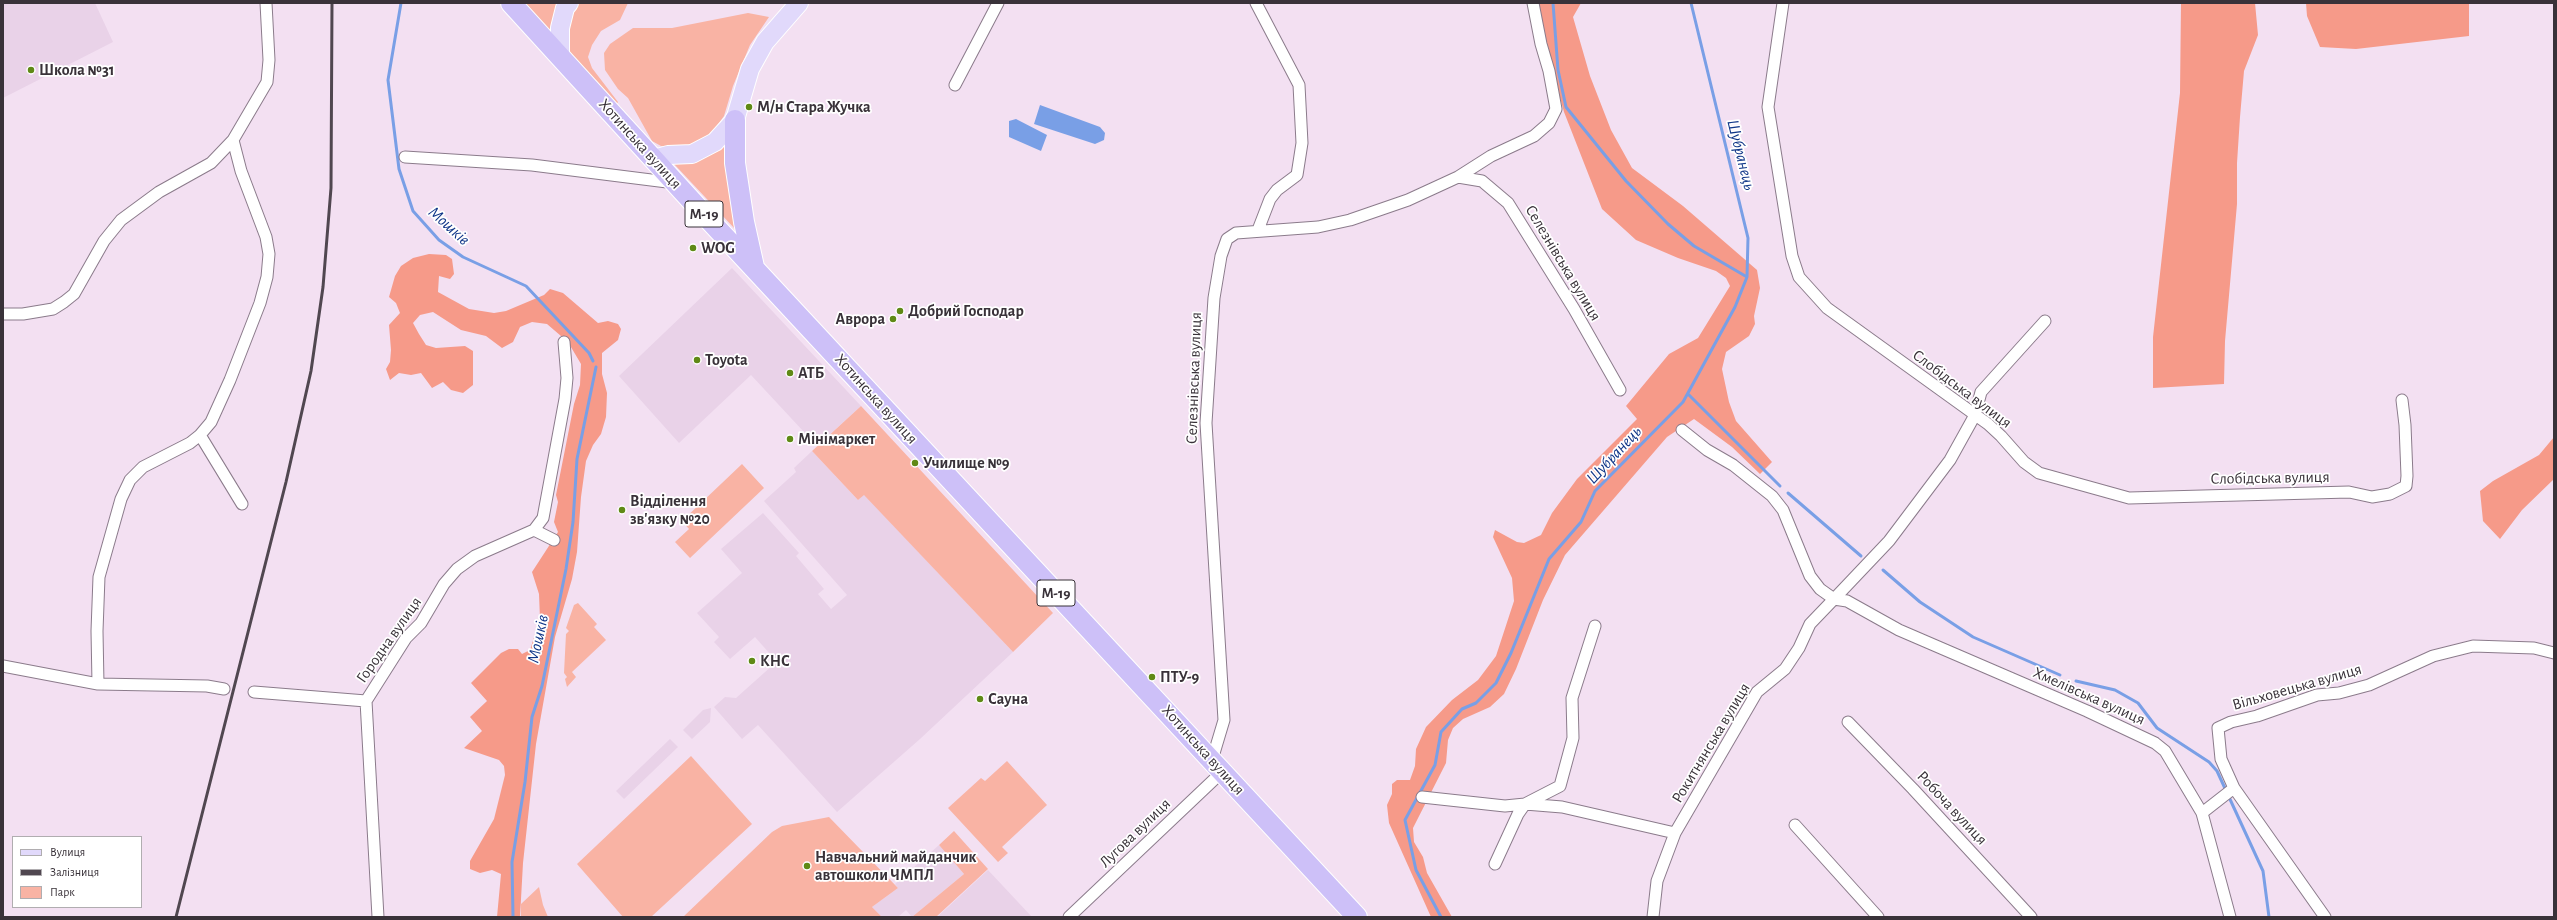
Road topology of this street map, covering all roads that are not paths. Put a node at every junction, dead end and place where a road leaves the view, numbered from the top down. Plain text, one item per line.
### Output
1 (266, 3) edge
2 (510, 3) edge
3 (569, 3) edge
4 (998, 3) edge
5 (1256, 3) edge
6 (1533, 3) edge
7 (1783, 3) edge
8 (792, 5) edge
9 (560, 55) junction
10 (955, 85) dead end
11 (735, 120) junction
12 (233, 140) junction
13 (405, 157) dead end
14 (654, 159) junction
15 (1458, 177) junction
16 (675, 184) junction
17 (1258, 230) junction
18 (755, 269) junction
19 (3, 314) edge
20 (2045, 320) dead end
21 (564, 342) dead end
22 (1620, 390) dead end
23 (2402, 400) dead end
24 (1975, 415) junction
25 (1682, 430) dead end
26 (200, 435) junction
27 (242, 504) dead end
28 (534, 530) junction
29 (554, 540) dead end
30 (1834, 599) junction
31 (1595, 626) dead end
32 (2554, 654) edge
33 (3, 666) edge
34 (98, 684) junction
35 (224, 689) dead end
36 (254, 692) dead end
37 (366, 701) junction
38 (1848, 722) dead end
39 (1217, 766) junction
40 (2232, 790) junction
41 (1422, 797) dead end
42 (1525, 804) junction
43 (2202, 813) junction
44 (1795, 825) dead end
45 (1675, 833) junction
46 (1495, 864) dead end
47 (378, 917) edge
48 (1069, 917) edge
49 (1357, 917) edge
50 (1653, 917) edge
51 (1878, 917) edge
52 (2031, 917) edge
53 (2230, 917) edge
54 (2325, 917) edge

1 - 12 street
2 - 9 highway, Хотинська вулиця / М-19
3 - 9 main road
4 - 10 street
5 - 17 street
6 - 15 street, Селезнівська вулиця
7 - 24 street, Слобідська вулиця
8 - 11 main road
9 - 14 highway, Хотинська вулиця / М-19
11 - 14 main road
11 - 18 highway
12 - 19 street
12 - 26 street
13 - 16 street
14 - 16 highway, Хотинська вулиця / М-19
15 - 17 street, Селезнівська вулиця
15 - 22 street, Селезнівська вулиця
16 - 18 highway, Хотинська вулиця / М-19
17 - 39 street, Селезнівська вулиця
18 - 39 highway, Хотинська вулиця / М-19
20 - 24 street, Рокитнянська вулиця
21 - 28 street
23 - 24 street, Слобідська вулиця
24 - 30 street, Рокитнянська вулиця
25 - 30 street
26 - 27 street
26 - 34 street
28 - 29 street
28 - 37 street, Городна вулиця
30 - 43 street, Хмелівська вулиця
30 - 45 street, Рокитнянська вулиця
31 - 42 street
32 - 40 street, Вільховецька вулиця
33 - 34 street
34 - 35 street
36 - 37 street
37 - 47 street, Городна вулиця
38 - 52 street, Робоча вулиця
39 - 48 street, Лугова вулиця
39 - 49 highway, Хотинська вулиця / М-19
40 - 43 street
40 - 54 street, Вільховецька вулиця
41 - 42 street
42 - 45 street
42 - 46 street
43 - 53 street, Хмелівська вулиця
44 - 51 street
45 - 50 street, Рокитнянська вулиця

